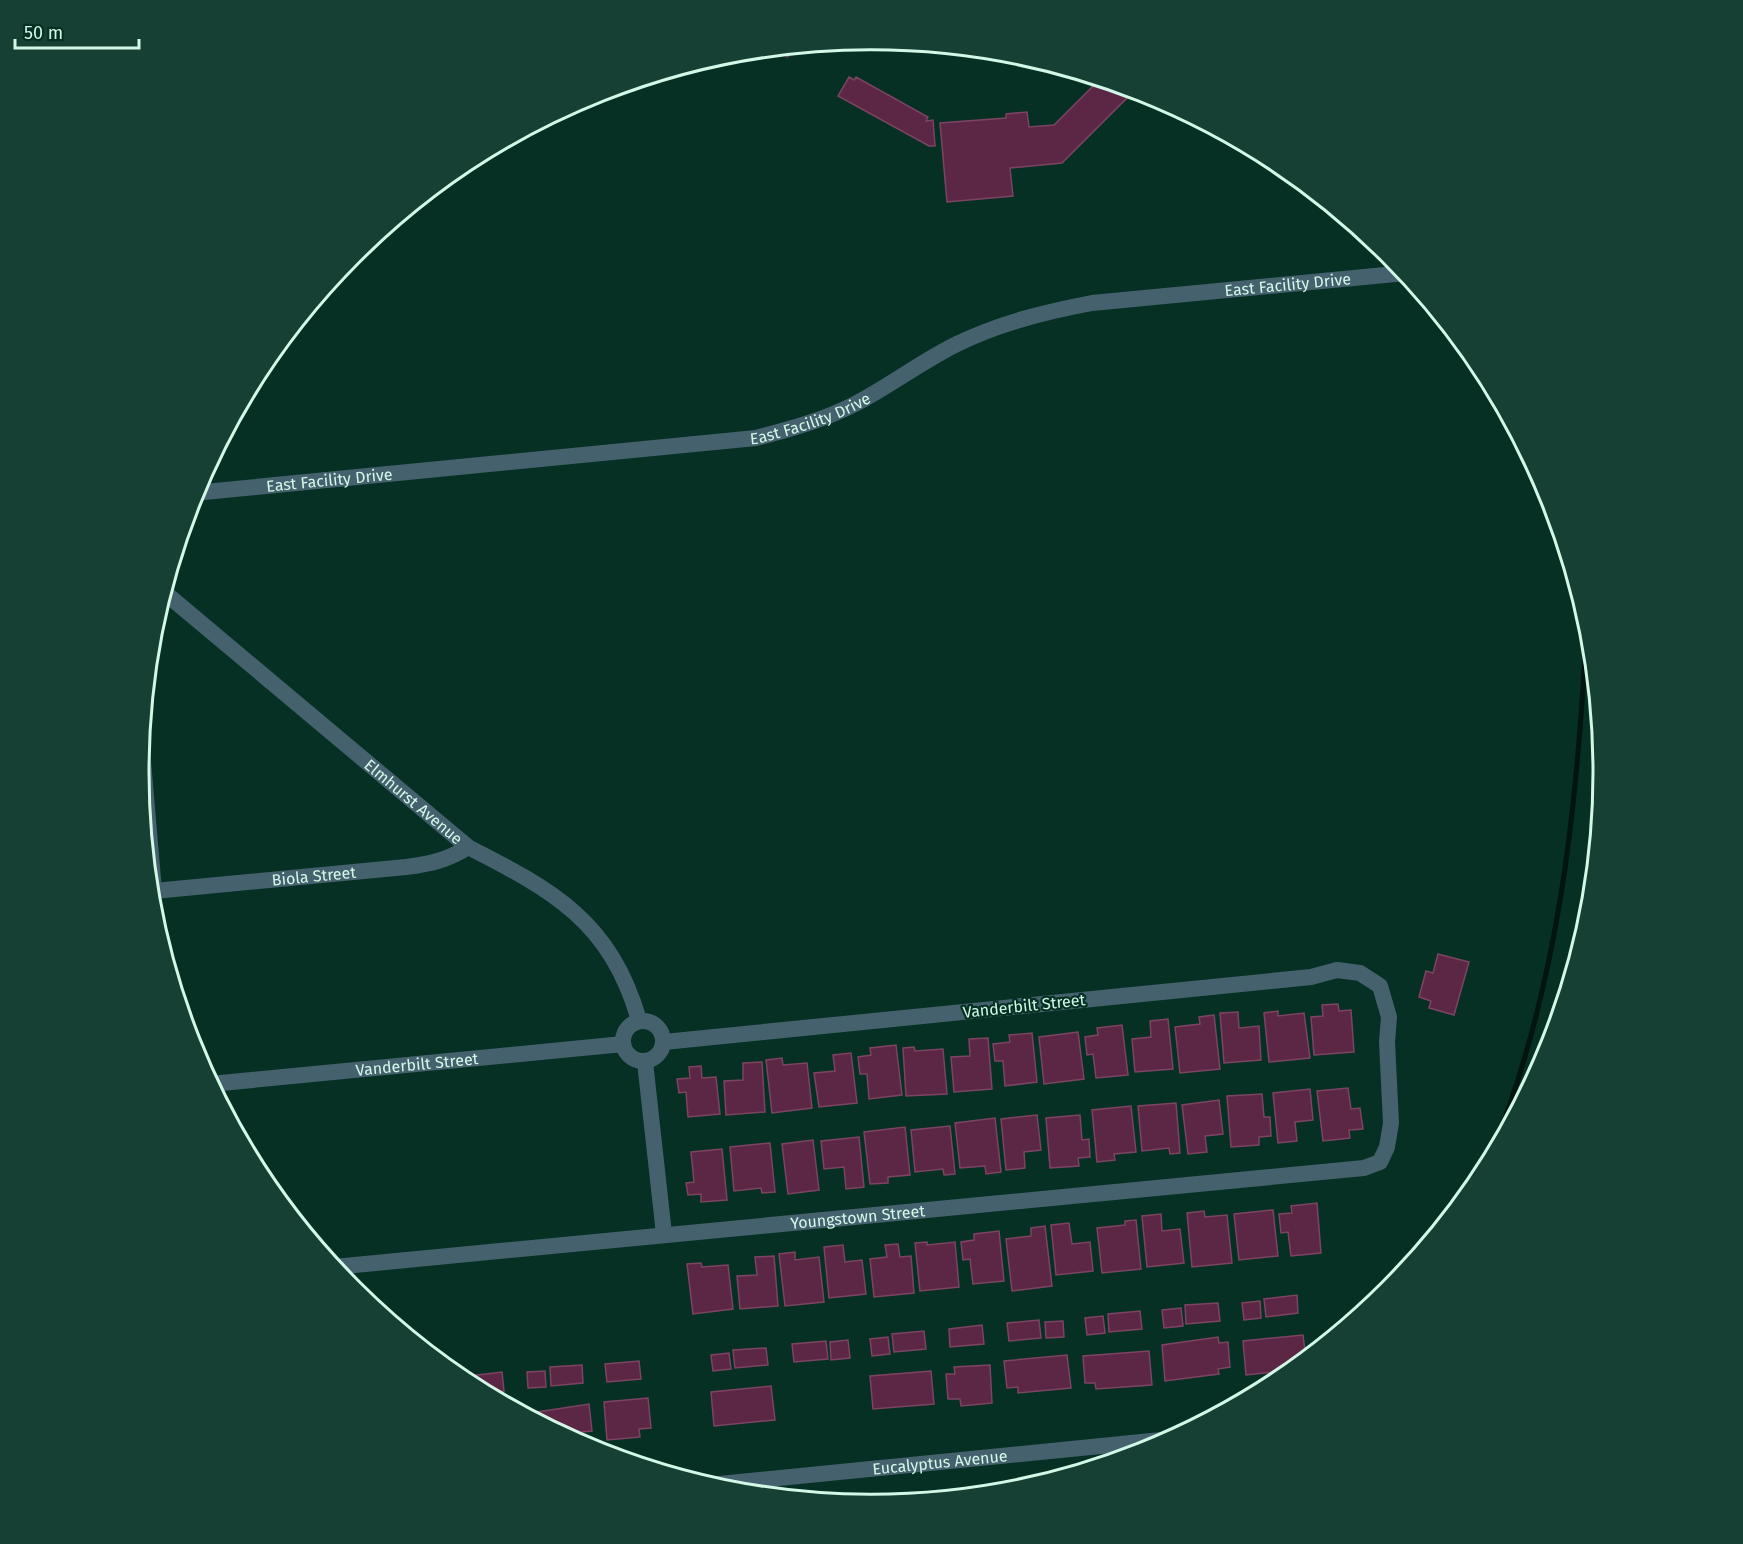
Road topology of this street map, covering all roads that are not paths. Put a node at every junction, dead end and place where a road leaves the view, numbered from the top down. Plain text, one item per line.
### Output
1 (1394, 274) edge
2 (206, 492) edge
3 (171, 598) edge
4 (468, 847) junction
5 (159, 891) edge
6 (639, 1020) junction
7 (664, 1042) junction
8 (623, 1044) junction
9 (645, 1062) junction
10 (220, 1083) edge
11 (1380, 1162) joint
12 (664, 1234) junction
13 (345, 1266) edge
14 (1143, 1442) edge
15 (738, 1482) edge

1 - 2 street, East Facility Drive
3 - 4 street, Elmhurst Avenue
4 - 5 street, Biola Street
4 - 6 street, Elmhurst Avenue
6 - 7 street
6 - 8 street
7 - 9 street
7 - 11 street, Vanderbilt Street
8 - 9 street
8 - 10 street, Vanderbilt Street
9 - 12 street
11 - 12 street, Youngstown Street
12 - 13 street, Youngstown Street
14 - 15 street, Eucalyptus Avenue

